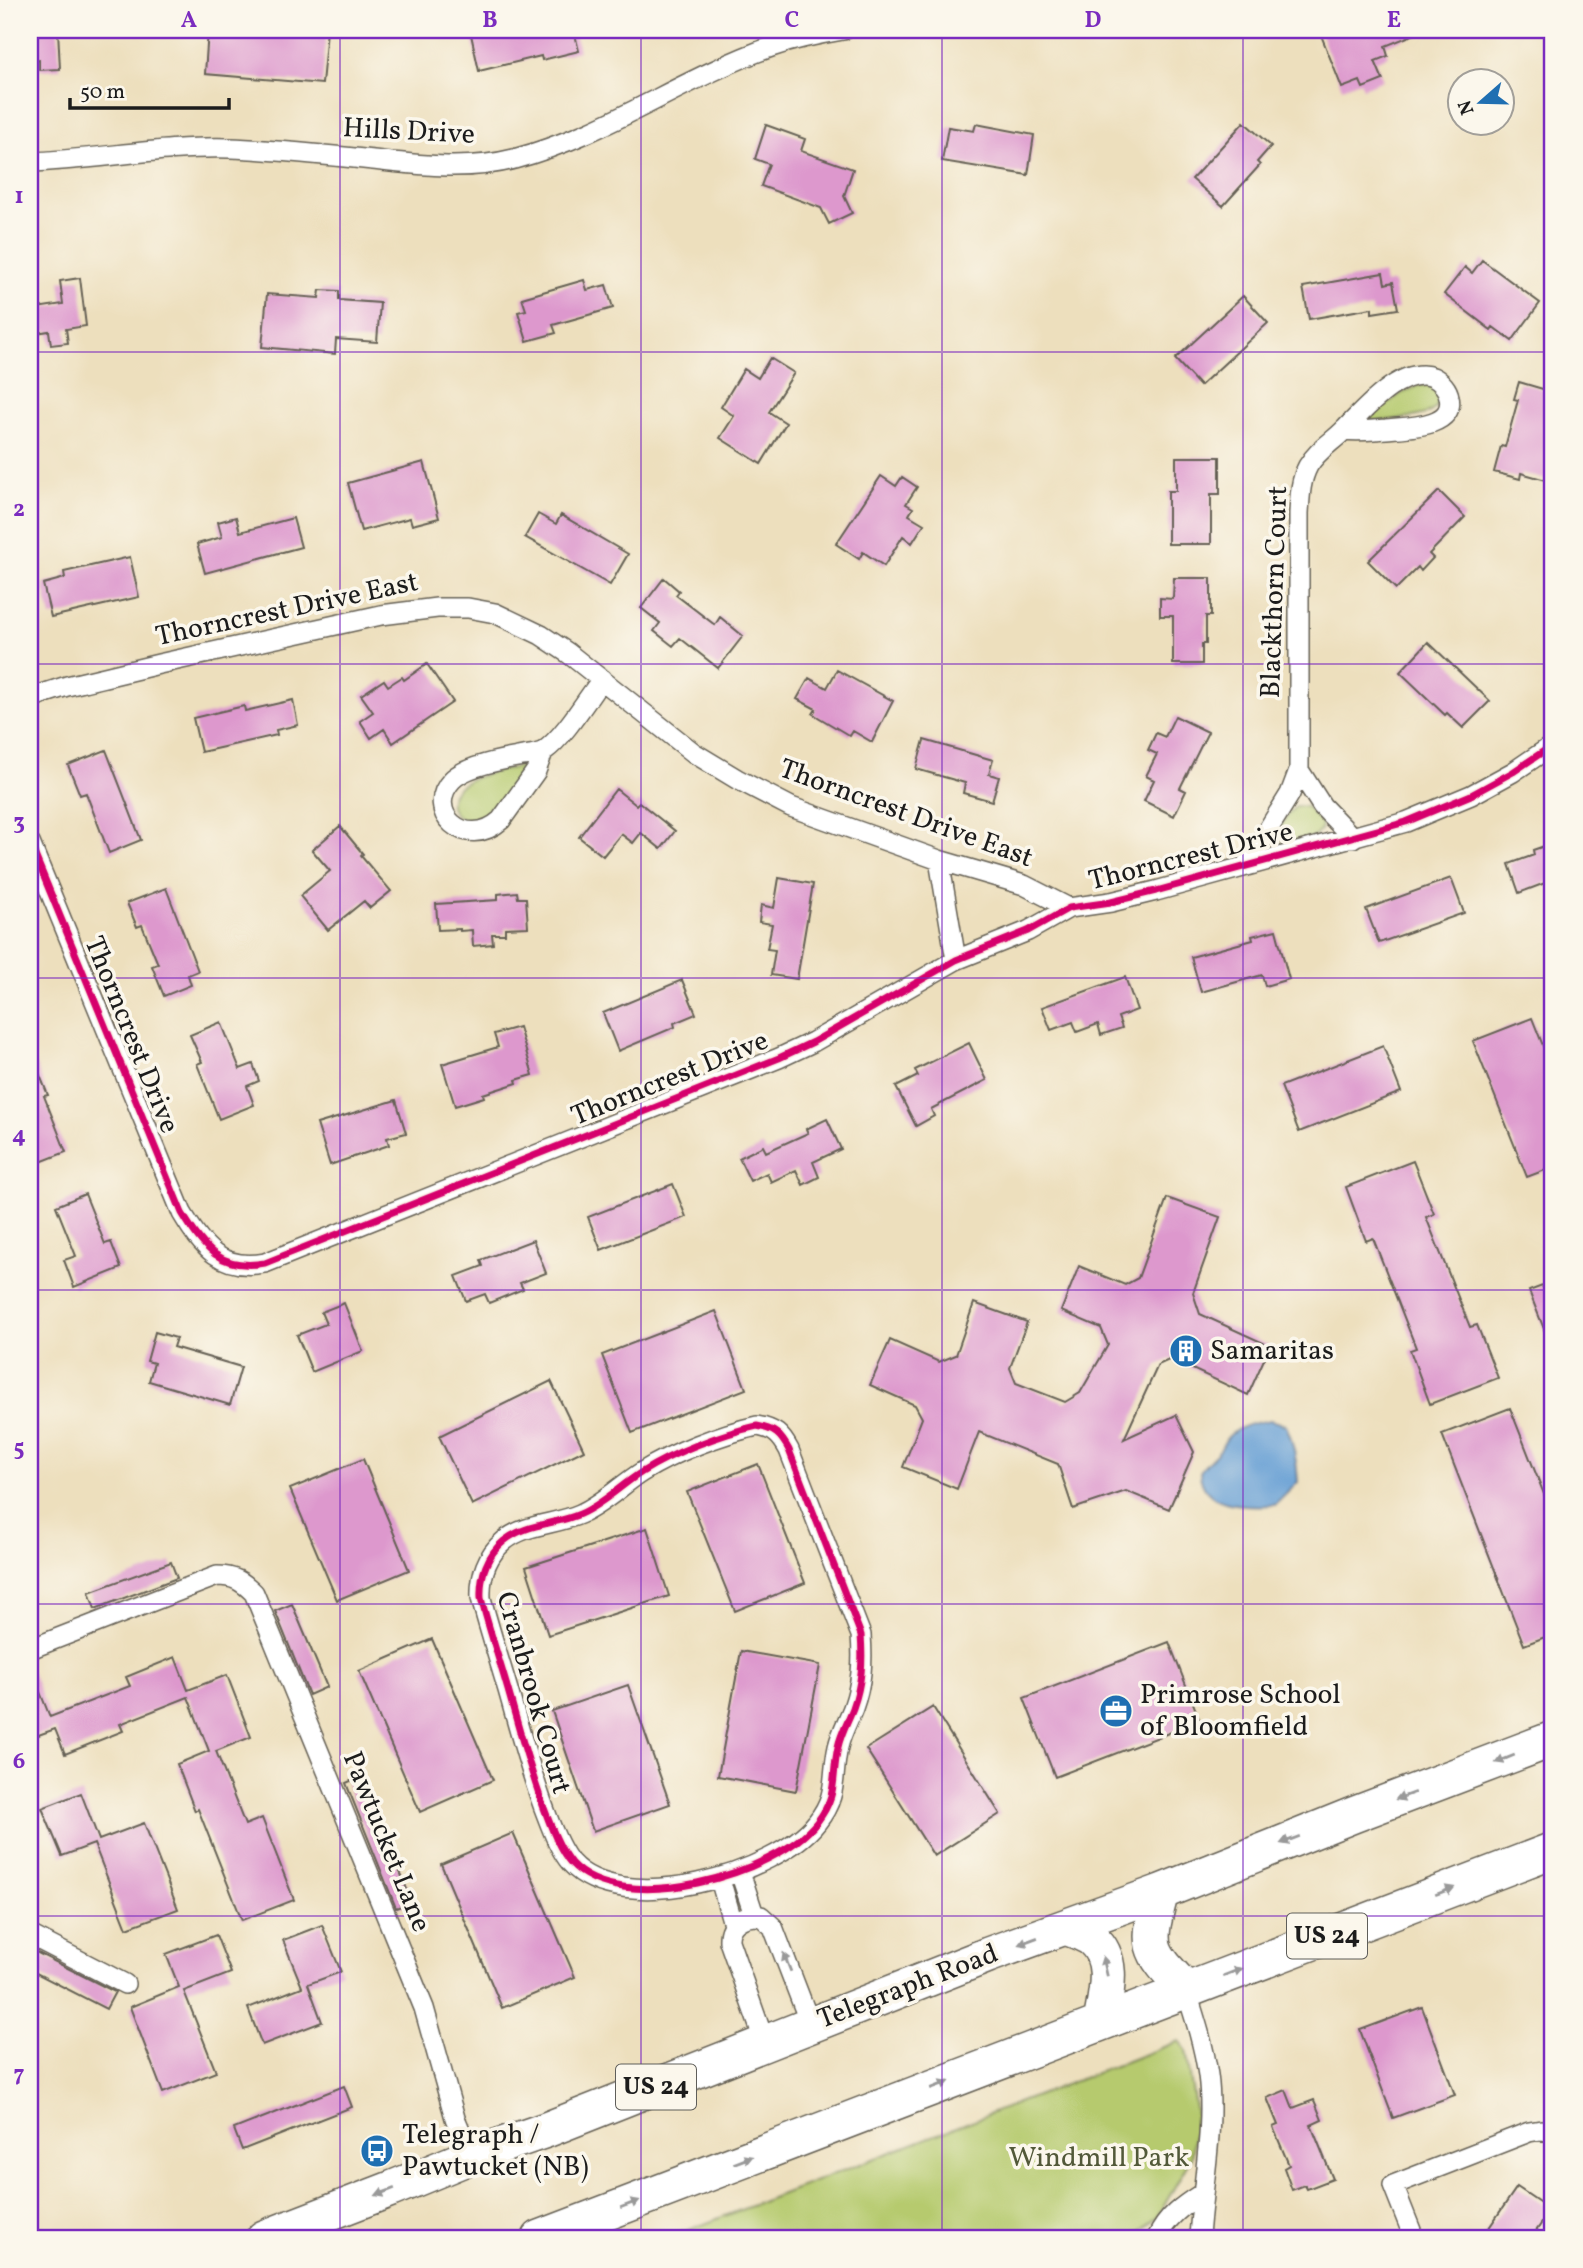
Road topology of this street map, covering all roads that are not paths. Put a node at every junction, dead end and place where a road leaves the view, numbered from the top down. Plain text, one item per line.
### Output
1 (843, 30) edge
2 (30, 162) edge
3 (1344, 430) junction
4 (602, 679) junction
5 (30, 698) edge
6 (1553, 744) edge
7 (542, 752) junction
8 (1299, 770) junction
9 (1353, 838) junction
10 (30, 843) edge
11 (939, 860) junction
12 (1246, 866) junction
13 (1069, 908) junction
14 (956, 960) junction
15 (30, 1649) edge
16 (1553, 1739) edge
17 (1553, 1850) edge
18 (740, 1872) junction
19 (720, 1879) junction
20 (1161, 1892) junction
21 (754, 1915) junction
22 (733, 1924) junction
23 (1067, 1927) junction
24 (30, 1935) edge
25 (125, 1984) dead end
26 (1186, 1990) junction
27 (1101, 2023) junction
28 (811, 2026) junction
29 (765, 2043) junction
30 (1553, 2132) edge
31 (471, 2156) junction
32 (1202, 2194) junction
33 (264, 2238) edge
34 (540, 2238) edge
35 (1157, 2238) edge
36 (1199, 2238) edge
37 (1413, 2238) edge

1 - 2 street, Hills Drive
3 - 3 street, Blackthorn Court
3 - 8 street, Blackthorn Court
4 - 5 street, Thorncrest Drive East
4 - 7 street
4 - 11 street, Thorncrest Drive East
6 - 9 street, Thorncrest Drive
7 - 7 street
8 - 9 street
8 - 12 street, Blackthorn Court
9 - 12 street, Thorncrest Drive
10 - 14 street, Thorncrest Drive
11 - 13 street, Thorncrest Drive East
11 - 14 street
12 - 13 street, Thorncrest Drive
13 - 14 street, Thorncrest Drive
15 - 31 street, Pawtucket Lane
16 -> 20 highway, Telegraph Road / US 24
26 -> 17 highway, US 24
18 - 19 street, Cranbrook Court
18 - 19 street, Cranbrook Court
18 - 21 street
19 - 22 street
20 - 23 highway, Telegraph Road / US 24
20 - 26 highway
21 - 22 street
28 -> 21 street
22 - 29 street
27 -> 23 highway
23 -> 28 highway, Telegraph Road / US 24
24 - 25 street
26 - 27 highway, US 24
26 - 32 street
34 -> 27 highway, US 24
28 - 29 highway, Telegraph Road / US 24
29 - 31 highway, Telegraph Road / US 24
30 - 37 street
31 -> 33 highway, Telegraph Road / US 24
32 - 35 street
32 - 36 street

